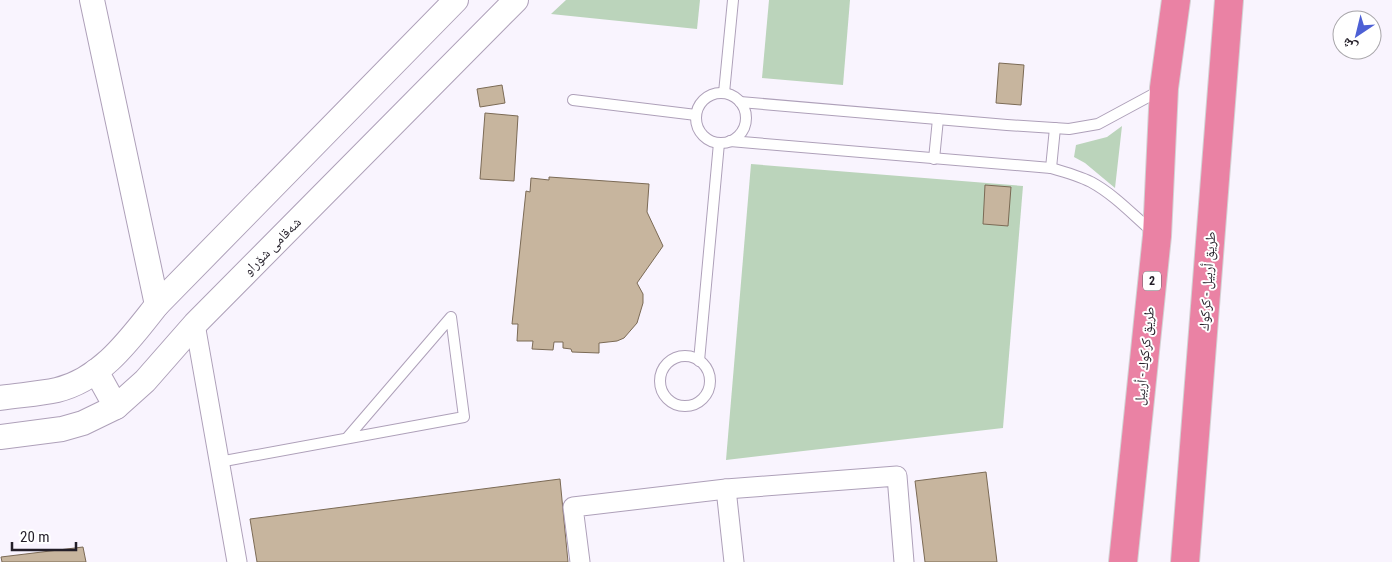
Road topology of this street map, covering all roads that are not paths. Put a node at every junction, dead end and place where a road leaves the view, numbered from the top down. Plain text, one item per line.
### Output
1 (92, 0) edge
2 (456, 0) edge
3 (516, 0) edge
4 (733, 0) edge
5 (1176, 0) edge
6 (1229, 0) edge
7 (1164, 88) junction
8 (724, 93) junction
9 (573, 100) dead end
10 (740, 102) junction
11 (696, 115) junction
12 (938, 119) junction
13 (1055, 128) junction
14 (730, 141) junction
15 (719, 143) junction
16 (934, 159) junction
17 (1051, 168) junction
18 (1157, 236) junction
19 (157, 305) junction
20 (195, 324) junction
21 (699, 361) junction
22 (96, 371) junction
23 (0, 398) edge
24 (116, 407) junction
25 (0, 437) edge
26 (347, 438) junction
27 (219, 462) junction
28 (726, 488) junction
29 (237, 562) edge
30 (580, 562) edge
31 (734, 562) edge
32 (904, 562) edge
33 (1123, 562) edge
34 (1185, 562) edge

1 - 19 street
2 - 19 street
3 - 20 street, شەقامی شۆراو
4 - 8 lane
5 - 7 highway, طريق كركوك - أربيل / 2
6 - 34 highway, طريق أربيل - كركوك
7 - 13 lane
7 - 18 highway, طريق كركوك - أربيل / 2
8 - 10 lane
8 - 11 lane
9 - 11 lane
10 - 12 lane
10 - 14 lane
11 - 15 lane
12 - 13 lane
12 - 16 lane
13 - 17 lane
14 - 15 lane
14 - 16 lane
15 - 21 lane
16 - 17 lane
17 - 18 lane
18 - 33 highway, طريق كركوك - أربيل / 2
19 - 22 street
20 - 24 street, شەقامی شۆراو
20 - 27 street
21 - 21 lane
22 - 23 street
22 - 24 street
24 - 25 street, شەقامی شۆراو
26 - 26 lane
26 - 27 lane
27 - 29 street
28 - 30 street
28 - 31 street
28 - 32 street

